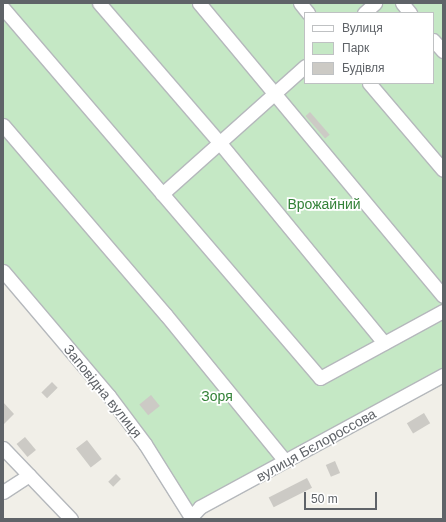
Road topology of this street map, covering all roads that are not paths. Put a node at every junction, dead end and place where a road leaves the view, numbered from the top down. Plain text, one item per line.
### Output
1 (99, 3) edge
2 (199, 3) edge
3 (300, 3) edge
4 (375, 3) edge
5 (402, 3) edge
6 (3, 8) edge
7 (307, 12) edge
8 (365, 12) edge
9 (409, 12) edge
10 (434, 41) edge
11 (443, 51) edge
12 (304, 67) edge
13 (369, 84) edge
14 (275, 92) junction
15 (3, 125) edge
16 (219, 142) junction
17 (443, 170) edge
18 (162, 194) junction
19 (3, 271) edge
20 (443, 296) edge
21 (443, 310) edge
22 (384, 343) junction
23 (443, 375) edge
24 (3, 448) edge
25 (285, 461) junction
26 (29, 475) junction
27 (3, 492) edge
28 (192, 518) edge
29 (71, 519) edge

1 - 16 street
2 - 14 street
3 - 7 street
4 - 8 street
5 - 9 street
6 - 18 street
10 - 11 street
12 - 14 street
13 - 17 street
14 - 16 street
14 - 20 street
15 - 25 street
16 - 18 street
16 - 22 street
18 - 22 street
19 - 28 street, Заповідна вулиця
21 - 22 street
23 - 25 street, вулиця Бєлороссова
24 - 26 street
25 - 28 street, вулиця Бєлороссова
26 - 27 street
26 - 29 street

